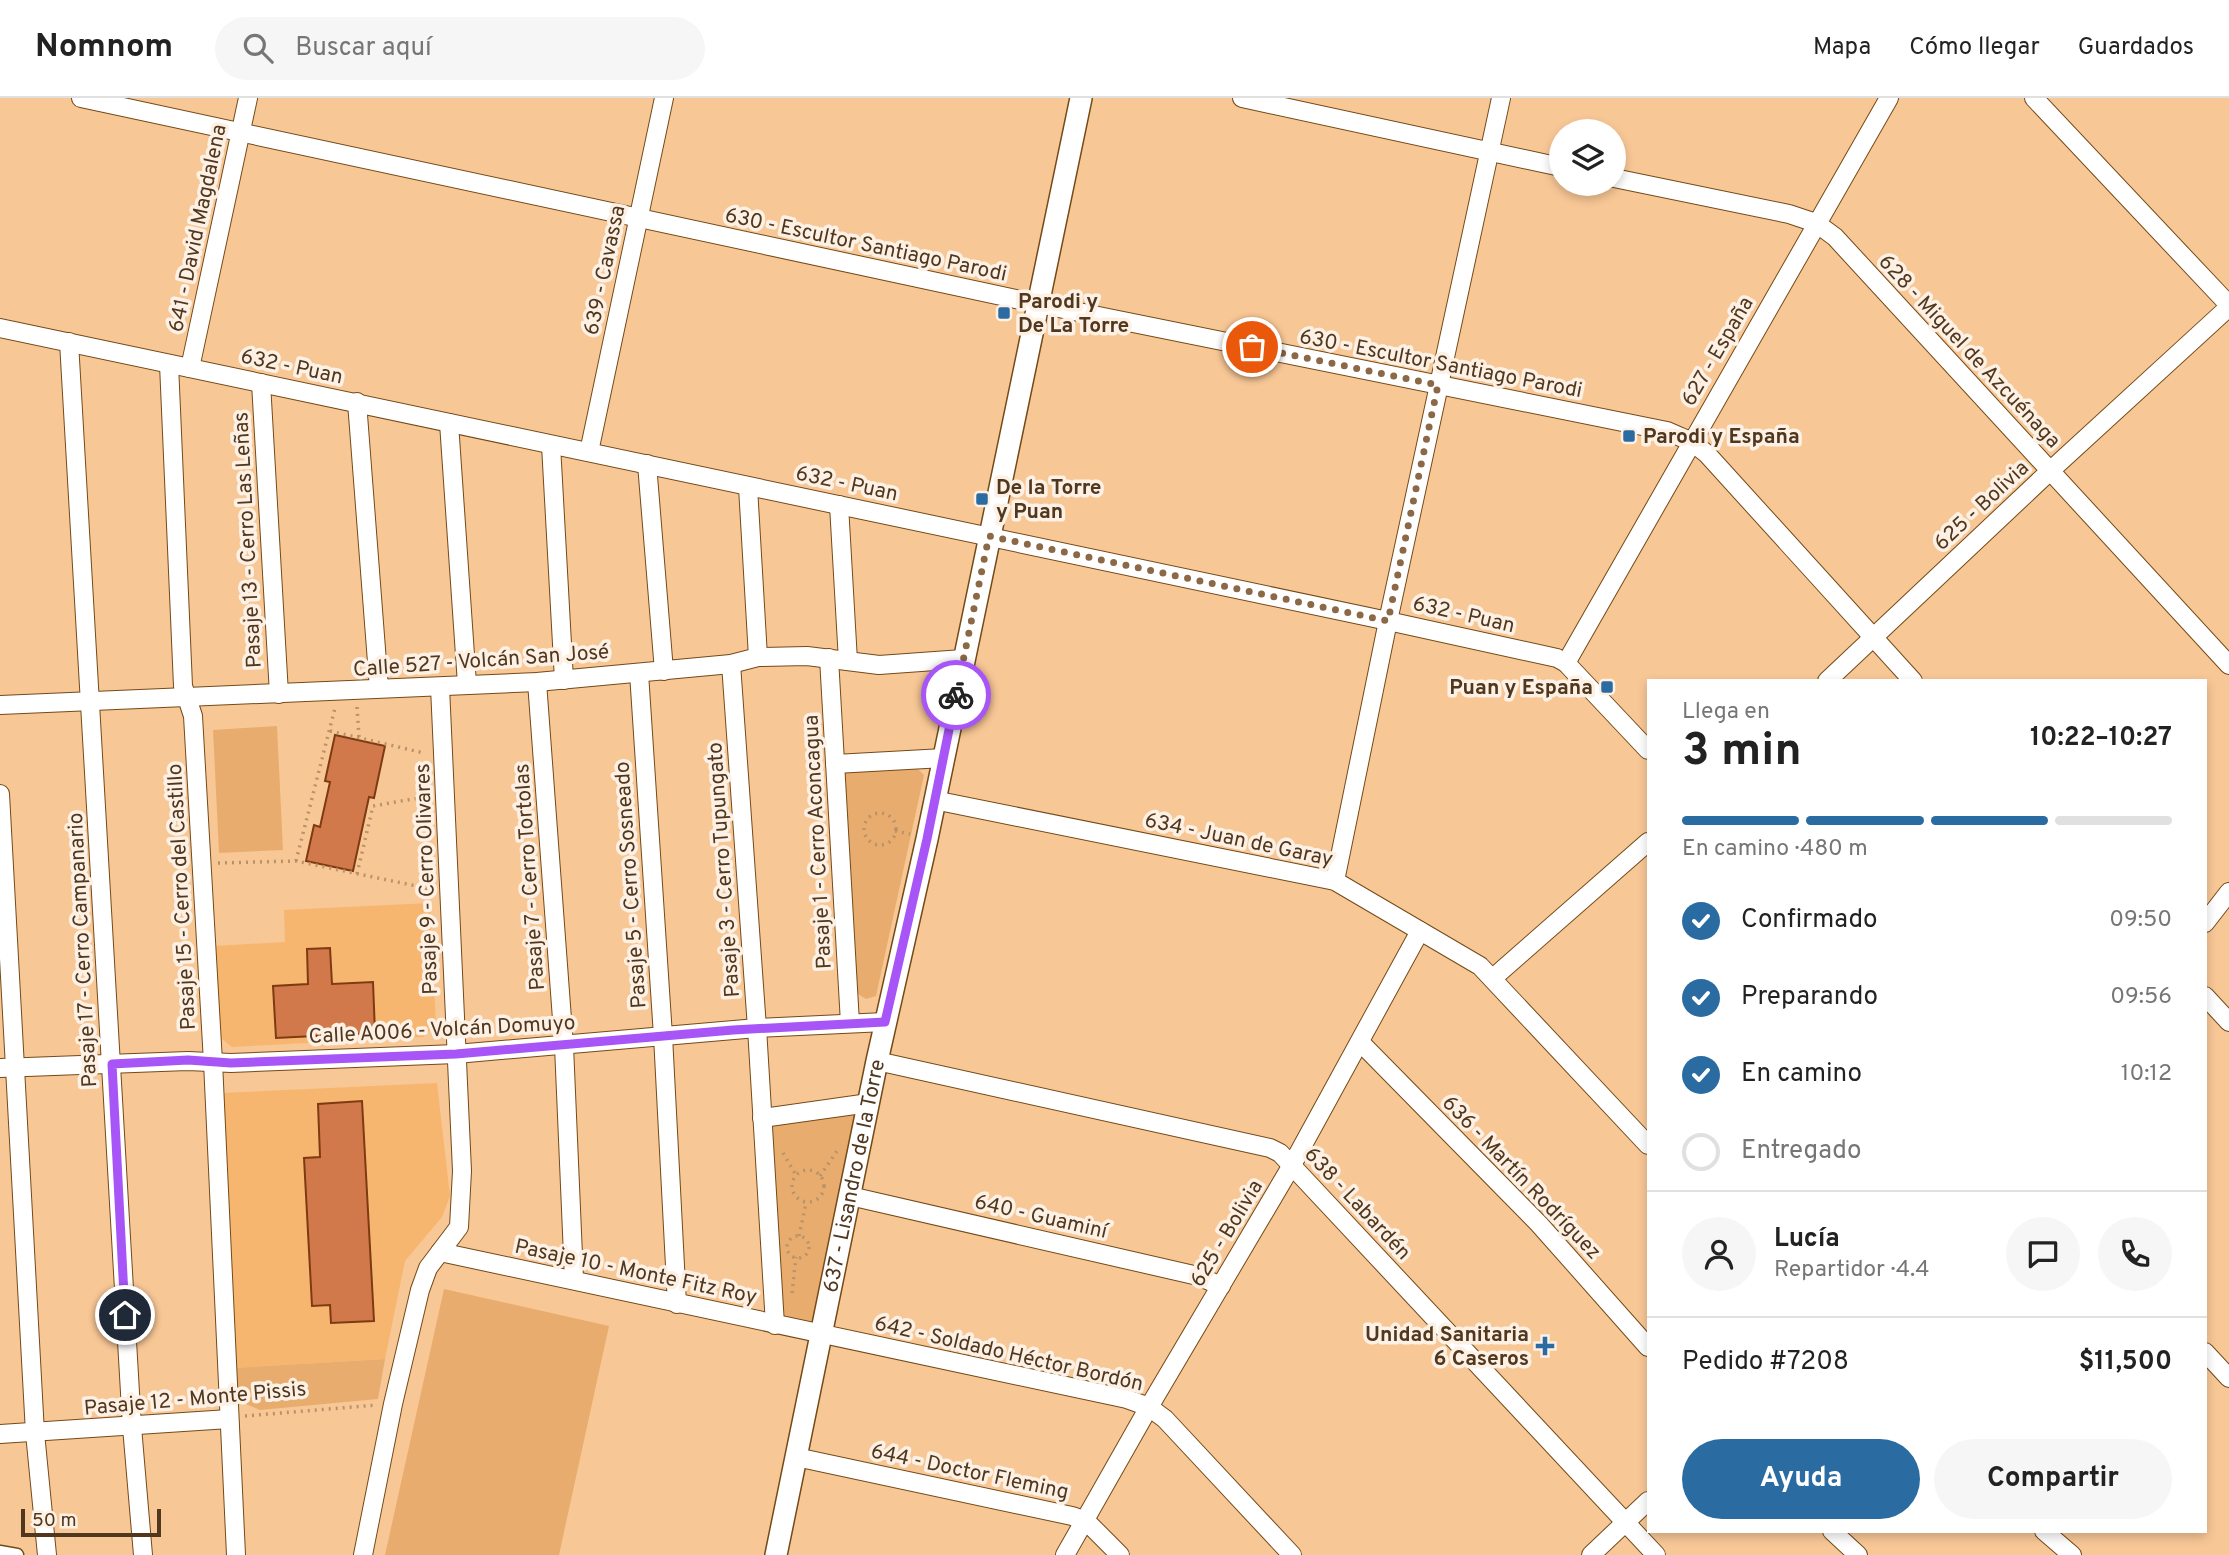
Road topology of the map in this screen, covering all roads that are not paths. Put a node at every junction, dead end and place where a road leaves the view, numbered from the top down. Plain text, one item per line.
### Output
1 (81, 98) edge
2 (248, 98) edge
3 (664, 98) edge
4 (1081, 98) edge
5 (1242, 98) edge
6 (1501, 98) edge
7 (1889, 98) edge
8 (2034, 98) edge
9 (241, 132) junction
10 (1489, 152) junction
11 (1549, 164) edge
12 (1626, 180) edge
13 (638, 219) junction
14 (1816, 223) junction
15 (1039, 304) junction
16 (2229, 306) edge
17 (0, 328) edge
18 (69, 342) junction
19 (169, 364) junction
20 (190, 368) junction
21 (261, 383) junction
22 (1438, 385) junction
23 (357, 402) junction
24 (449, 423) junction
25 (1692, 442) junction
26 (551, 445) junction
27 (589, 452) junction
28 (647, 464) junction
29 (2050, 471) junction
30 (748, 487) junction
31 (839, 505) junction
32 (989, 536) junction
33 (1388, 621) junction
34 (1874, 638) junction
35 (758, 657) junction
36 (829, 658) junction
37 (963, 659) junction
38 (848, 661) junction
39 (1566, 663) junction
40 (731, 664) junction
41 (2229, 665) edge
42 (664, 671) junction
43 (639, 673) junction
44 (1829, 679) edge
45 (1911, 679) edge
46 (564, 680) junction
47 (537, 682) junction
48 (467, 684) junction
49 (440, 687) junction
50 (379, 688) junction
51 (279, 694) junction
52 (186, 698) junction
53 (89, 701) junction
54 (0, 705) edge
55 (1647, 749) edge
56 (944, 758) junction
57 (835, 764) junction
58 (0, 794) edge
59 (934, 800) junction
60 (1647, 843) edge
61 (1335, 881) junction
62 (2229, 892) edge
63 (2207, 920) edge
64 (1420, 931) junction
65 (1493, 978) junction
66 (2207, 998) edge
67 (885, 1022) junction
68 (2229, 1022) edge
69 (850, 1023) junction
70 (757, 1028) junction
71 (663, 1036) junction
72 (1360, 1042) junction
73 (564, 1046) junction
74 (456, 1054) junction
75 (877, 1061) junction
76 (214, 1062) junction
77 (112, 1064) junction
78 (7, 1068) edge
79 (869, 1103) junction
80 (762, 1118) junction
81 (1647, 1144) edge
82 (1292, 1165) junction
83 (850, 1196) junction
84 (440, 1252) junction
85 (573, 1279) junction
86 (1221, 1286) junction
87 (677, 1304) junction
88 (775, 1325) junction
89 (822, 1335) junction
90 (1647, 1345) edge
91 (2207, 1354) edge
92 (2229, 1378) edge
93 (1149, 1407) junction
94 (229, 1419) junction
95 (132, 1427) junction
96 (35, 1433) junction
97 (0, 1434) edge
98 (796, 1457) junction
99 (1647, 1502) edge
100 (1086, 1521) junction
101 (1624, 1523) junction
102 (1834, 1533) edge
103 (2046, 1533) edge
104 (0, 1552) edge
105 (18, 1555) edge
106 (47, 1555) edge
107 (143, 1555) edge
108 (236, 1555) edge
109 (363, 1555) edge
110 (776, 1555) edge
111 (1065, 1555) edge
112 (1120, 1555) edge
113 (1292, 1555) edge
114 (1591, 1555) edge
115 (1656, 1555) edge
116 (1858, 1555) edge
117 (2072, 1555) edge

1 - 9 street, 630 - Escultor Santiago Parodi
2 - 9 street, 641 - David Magdalena
3 - 13 street, 639 - Cavassa
4 - 15 street, 637 - Lisandro de la Torre
5 - 10 street
6 - 10 street
7 - 14 street, 627 - España
8 - 16 street
9 - 13 street, 630 - Escultor Santiago Parodi
9 - 20 street, 641 - David Magdalena
10 - 11 street
10 - 22 street
12 - 14 street, 628 - Miguel de Azcuénaga
13 - 15 street, 630 - Escultor Santiago Parodi
13 - 27 street, 639 - Cavassa
14 - 25 street, 627 - España
14 - 29 street, 628 - Miguel de Azcuénaga
15 - 22 street, 630 - Escultor Santiago Parodi
15 - 32 street, 637 - Lisandro de la Torre
16 - 29 street, 625 - Bolivia
17 - 18 street, 632 - Puan
18 - 19 street, 632 - Puan
18 - 53 street, Pasaje 17 - Cerro Campanario
19 - 20 street, 632 - Puan
19 - 52 street, Pasaje 15 - Cerro del Castillo
20 - 21 street, 632 - Puan
21 - 23 street, 632 - Puan
21 - 51 street, Pasaje 13 - Cerro Las Leñas
22 - 25 street, 630 - Escultor Santiago Parodi
22 - 33 street
23 - 24 street, 632 - Puan
23 - 50 street
24 - 26 street, 632 - Puan
24 - 48 street
25 - 34 street, 630 - Escultor Santiago Parodi
25 - 39 street, 627 - España
26 - 27 street, 632 - Puan
26 - 46 street
27 - 28 street, 632 - Puan
28 - 30 street, 632 - Puan
28 - 42 street
29 - 34 street, 625 - Bolivia
29 - 41 street, 628 - Miguel de Azcuénaga
30 - 31 street, 632 - Puan
30 - 35 street
31 - 32 street, 632 - Puan
31 - 38 street
32 - 33 street, 632 - Puan
32 - 37 street, 637 - Lisandro de la Torre
33 - 39 street, 632 - Puan
33 - 61 street
34 - 44 street, 625 - Bolivia
34 - 45 street, 630 - Escultor Santiago Parodi
35 - 36 street, Calle 527 - Volcán San José
35 - 40 street, Calle 527 - Volcán San José
36 - 38 street, Calle 527 - Volcán San José
36 - 57 street, Pasaje 1 - Cerro Aconcagua
37 - 38 street, Calle 527 - Volcán San José
37 - 56 street, 637 - Lisandro de la Torre
39 - 55 street, 632 - Puan
40 - 42 street, Calle 527 - Volcán San José
40 - 70 street, Pasaje 3 - Cerro Tupungato
42 - 43 street, Calle 527 - Volcán San José
43 - 46 street, Calle 527 - Volcán San José
43 - 71 street, Pasaje 5 - Cerro Sosneado
46 - 47 street, Calle 527 - Volcán San José
47 - 48 street, Calle 527 - Volcán San José
47 - 73 street, Pasaje 7 - Cerro Tortolas
48 - 49 street, Calle 527 - Volcán San José
49 - 50 street, Calle 527 - Volcán San José
49 - 74 street, Pasaje 9 - Cerro Olivares
50 - 51 street, Calle 527 - Volcán San José
51 - 52 street, Calle 527 - Volcán San José
52 - 53 street, Calle 527 - Volcán San José
52 - 76 street, Pasaje 15 - Cerro del Castillo
53 - 54 street, Calle 527 - Volcán San José
53 - 77 street, Pasaje 17 - Cerro Campanario
56 - 57 street
56 - 59 street, 637 - Lisandro de la Torre
57 - 69 street, Pasaje 1 - Cerro Aconcagua
58 - 78 street
59 - 61 street, 634 - Juan de Garay
59 - 67 street, 637 - Lisandro de la Torre
60 - 65 street
61 - 64 street, 634 - Juan de Garay
62 - 63 street
64 - 65 street, 634 - Juan de Garay
64 - 72 street, 625 - Bolivia
65 - 81 street, 634 - Juan de Garay
66 - 68 street
67 - 69 street, Calle A006 - Volcán Domuyo
67 - 75 street, 637 - Lisandro de la Torre
69 - 70 street, Calle A006 - Volcán Domuyo
70 - 71 street, Calle A006 - Volcán Domuyo
70 - 80 street, Pasaje 3 - Cerro Tupungato
71 - 73 street, Calle A006 - Volcán Domuyo
71 - 87 street, Pasaje 5 - Cerro Sosneado
72 - 82 street, 625 - Bolivia
72 - 90 street, 636 - Martín Rodríguez
73 - 74 street, Calle A006 - Volcán Domuyo
73 - 85 street, Pasaje 7 - Cerro Tortolas
74 - 76 street, Calle A006 - Volcán Domuyo
74 - 84 street, Pasaje 9 - Cerro Olivares
75 - 79 street, 637 - Lisandro de la Torre
75 - 82 street, 638 - Labardén
76 - 77 street, Calle A006 - Volcán Domuyo
76 - 94 street, Pasaje 15 - Cerro del Castillo
77 - 78 street, Calle A006 - Volcán Domuyo
77 - 95 street, Pasaje 17 - Cerro Campanario
78 - 96 street
79 - 80 street
79 - 83 street, 637 - Lisandro de la Torre
80 - 88 street, Pasaje 3 - Cerro Tupungato
82 - 86 street, 625 - Bolivia
82 - 101 street, 638 - Labardén
83 - 86 street, 640 - Guaminí
83 - 89 street, 637 - Lisandro de la Torre
84 - 85 street, Pasaje 10 - Monte Fitz Roy
84 - 109 street, Pasaje 9 - Cerro Olivares
85 - 87 street, Pasaje 10 - Monte Fitz Roy
86 - 93 street, 625 - Bolivia
87 - 88 street, Pasaje 10 - Monte Fitz Roy
88 - 89 street, Pasaje 10 - Monte Fitz Roy
89 - 93 street, 642 - Soldado Héctor Bordón
89 - 98 street, 637 - Lisandro de la Torre
91 - 92 street
93 - 100 street, 625 - Bolivia
93 - 113 street, 642 - Soldado Héctor Bordón
94 - 95 street, Pasaje 12 - Monte Pissis
94 - 108 street, Pasaje 15 - Cerro del Castillo
95 - 96 street, Pasaje 12 - Monte Pissis
95 - 107 street, Pasaje 17 - Cerro Campanario
96 - 97 street, Pasaje 12 - Monte Pissis
96 - 106 street
98 - 100 street, 644 - Doctor Fleming
98 - 110 street, 637 - Lisandro de la Torre
99 - 101 street
100 - 111 street, 625 - Bolivia
100 - 112 street, 644 - Doctor Fleming
101 - 114 street
101 - 115 street, 638 - Labardén
102 - 116 street
103 - 117 street
104 - 105 street

